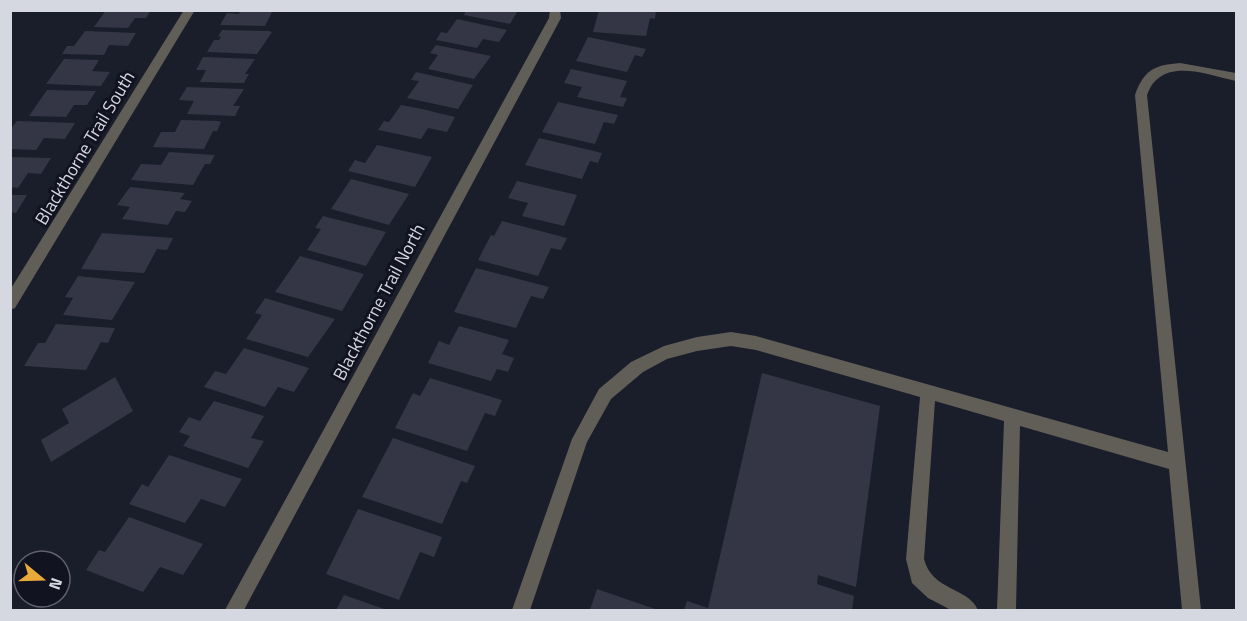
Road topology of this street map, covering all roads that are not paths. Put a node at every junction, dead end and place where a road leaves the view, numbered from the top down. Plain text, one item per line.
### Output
1 (190, 10) edge
2 (555, 10) edge
3 (1236, 77) edge
4 (10, 304) edge
5 (928, 392) junction
6 (1012, 416) junction
7 (1178, 463) junction
8 (234, 610) edge
9 (521, 610) edge
10 (968, 610) edge
11 (1006, 610) edge
12 (1192, 610) edge

1 - 4 street, Blackthorne Trail South
2 - 8 street, Blackthorne Trail North
3 - 7 street
5 - 6 street
5 - 9 street
5 - 10 street
6 - 7 street
6 - 11 street
7 - 12 street

